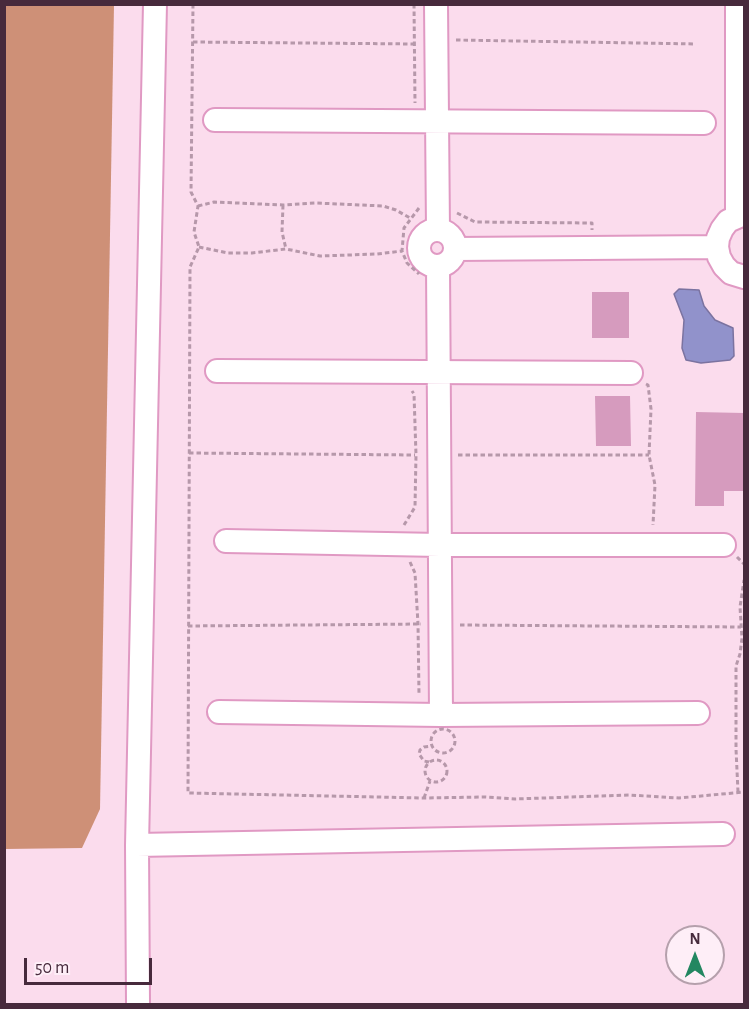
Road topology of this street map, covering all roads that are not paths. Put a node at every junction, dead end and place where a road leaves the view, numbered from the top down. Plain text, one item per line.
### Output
1 (155, 4) edge
2 (436, 4) edge
3 (737, 4) edge
4 (215, 120) dead end
5 (437, 122) junction
6 (704, 123) dead end
7 (741, 215) edge
8 (438, 230) junction
9 (717, 247) junction
10 (455, 249) junction
11 (438, 266) junction
12 (744, 278) edge
13 (217, 371) dead end
14 (439, 372) junction
15 (631, 373) road end
16 (226, 541) dead end
17 (440, 545) junction
18 (724, 545) dead end
19 (219, 712) dead end
20 (698, 713) dead end
21 (441, 715) junction
22 (723, 834) dead end
23 (137, 845) junction
24 (138, 1005) edge

1 - 23 street
2 - 5 street
3 - 7 street
4 - 5 street
5 - 6 street
5 - 8 street
7 - 9 street
8 - 10 street
8 - 11 street
9 - 10 street
9 - 12 street
10 - 11 street
11 - 14 street
13 - 14 street
14 - 15 street
14 - 17 street
16 - 17 street
17 - 18 street
17 - 21 street
19 - 21 street
20 - 21 street
22 - 23 street
23 - 24 street

